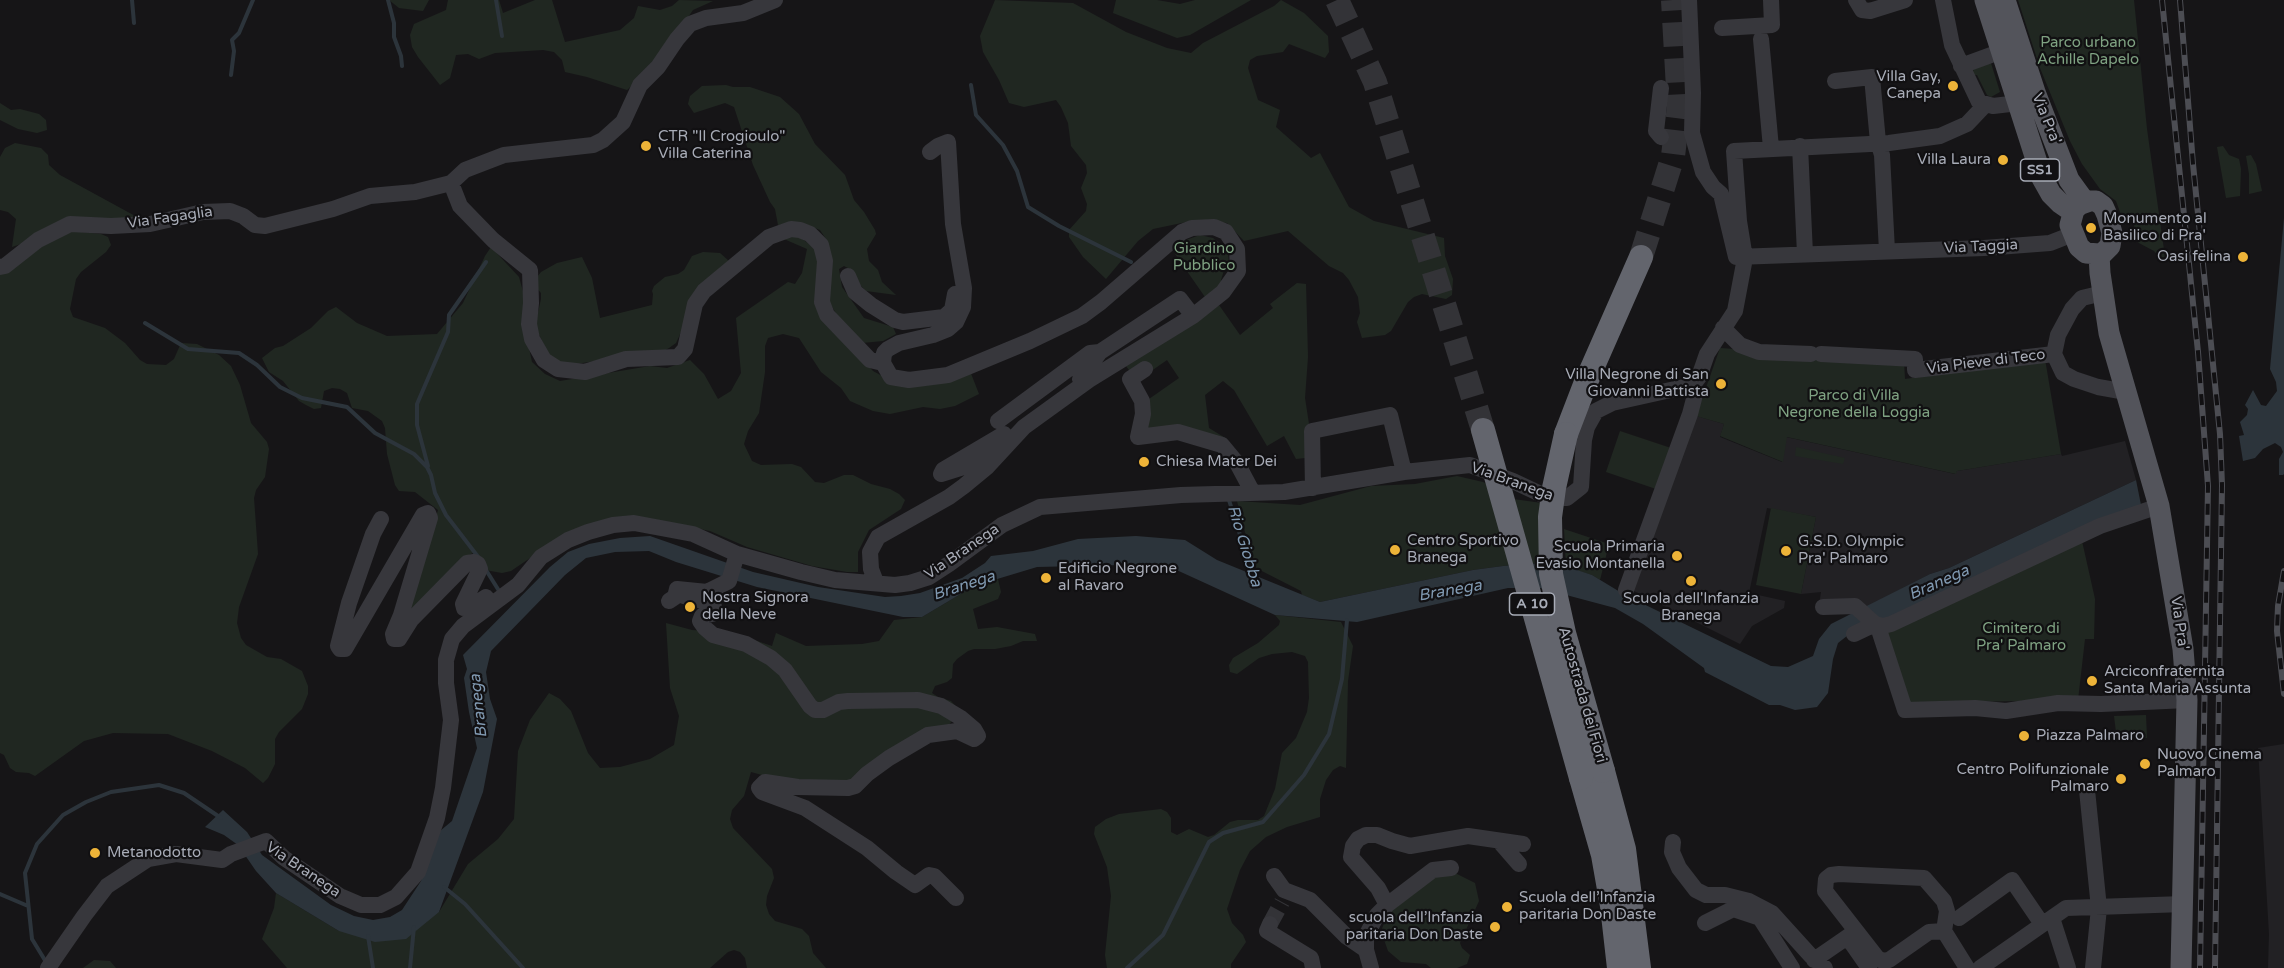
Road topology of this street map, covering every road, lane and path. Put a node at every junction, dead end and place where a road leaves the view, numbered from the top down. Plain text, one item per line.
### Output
1 (776, 0) edge
2 (1689, 0) edge
3 (1771, 0) edge
4 (1856, 0) edge
5 (1905, 0) edge
6 (1943, 0) edge
7 (1985, 0) edge
8 (2005, 0) edge
9 (1722, 27) dead end
10 (1761, 39) dead end
11 (2002, 51) junction
12 (1961, 66) junction
13 (1835, 81) dead end
14 (1661, 88) dead end
15 (1985, 105) junction
16 (2016, 108) junction
17 (1661, 137) tunnel mouth
18 (1686, 142) tunnel mouth
19 (1878, 142) junction
20 (1800, 146) junction
21 (1771, 148) junction
22 (930, 153) dead end
23 (2065, 169) junction
24 (451, 183) junction
25 (1713, 187) junction
26 (2079, 207) junction
27 (2073, 234) junction
28 (1887, 251) junction
29 (1805, 254) junction
30 (2099, 254) junction
31 (1641, 257) tunnel mouth
32 (1745, 258) junction
33 (0, 267) edge
34 (848, 276) dead end
35 (964, 288) junction
36 (2103, 293) junction
37 (1193, 316) junction
38 (1724, 328) junction
39 (1100, 352) junction
40 (2054, 354) junction
41 (883, 363) junction
42 (1145, 369) dead end
43 (1693, 385) junction
44 (1079, 387) junction
45 (2126, 393) junction
46 (1483, 430) tunnel mouth
47 (1005, 431) junction
48 (975, 463) junction
49 (1404, 472) junction
50 (945, 483) dead end
51 (1313, 489) junction
52 (1253, 493) junction
53 (2158, 504) junction
54 (381, 519) dead end
55 (736, 558) junction
56 (876, 582) junction
57 (518, 585) junction
58 (1626, 590) dead end
59 (1823, 607) dead end
60 (1877, 624) junction
61 (1854, 634) dead end
62 (2187, 700) junction
63 (1592, 774) junction
64 (2087, 790) dead end
65 (1498, 841) junction
66 (1673, 842) dead end
67 (1523, 844) dead end
68 (1519, 864) dead end
69 (1451, 868) dead end
70 (1270, 881) dead end
71 (956, 898) dead end
72 (2184, 904) junction
73 (1387, 905) junction
74 (2099, 908) junction
75 (1959, 918) dead end
76 (2047, 921) junction
77 (1705, 923) dead end
78 (1270, 924) dead end
79 (1944, 931) junction
80 (1852, 934) junction
81 (1366, 950) junction
82 (52, 963) edge
83 (1821, 966) edge
84 (1314, 968) edge
85 (1371, 968) edge
86 (1619, 968) edge
87 (1639, 968) edge
88 (1792, 968) edge
89 (1869, 968) edge
90 (1967, 968) edge
91 (1980, 968) edge
92 (2068, 968) edge
93 (2093, 968) edge
94 (2181, 968) edge

1 - 24 street
2 - 25 street
3 - 9 street
4 - 5 street
6 - 12 street
7 - 11 main road, Via Pra'
8 - 23 main road, Via Pra'
10 - 21 street
11 - 12 street
11 - 16 main road, Via Pra'
12 - 15 street
13 - 19 street
14 - 17 street
15 - 16 street
15 - 19 street
16 - 23 street, Via Pra'
16 - 26 main road, Via Pra' / SS1
18 - 25 street
19 - 20 street
19 - 28 street
20 - 21 street
20 - 29 street
21 - 32 street
22 - 35 street
23 - 26 main road, Via Pra'
24 - 33 street, Via Fagaglia
24 - 41 street
25 - 32 street
26 - 27 main road
26 - 30 main road
27 - 28 street, Via Taggia
27 - 30 main road
28 - 29 street, Via Taggia
29 - 32 street, Via Taggia
30 - 36 main road, Via Pra'
31 - 63 highway, Autostrada dei Fiori / A 10, bridge
32 - 38 street
34 - 35 street
35 - 41 street
36 - 40 street
36 - 45 main road, Via Pra'
37 - 39 street
37 - 41 street
37 - 44 street
38 - 40 street, Via Pieve di Teco
38 - 43 street
39 - 44 street
39 - 47 street
40 - 45 street
42 - 52 street
43 - 49 street, Via Branega
43 - 58 street
44 - 47 street
45 - 53 main road, Via Pra'
46 - 63 highway, Autostrada dei Fiori / A 10, bridge
47 - 48 street
47 - 48 street
47 - 56 street
48 - 50 street
49 - 51 street, Via Branega
49 - 51 street
51 - 52 street, Via Branega
52 - 56 street, Via Branega
53 - 60 street
53 - 62 main road, Via Pra'
54 - 57 street
55 - 56 street, Via Branega
55 - 57 street, Via Branega
55 - 71 street
57 - 82 street, Via Branega
59 - 60 street
60 - 61 street
60 - 62 street
62 - 72 main road, Via Pra'
63 - 86 highway, Autostrada dei Fiori / A 10
63 - 87 highway, Autostrada dei Fiori / A 10
64 - 74 street
65 - 67 street
65 - 68 street
65 - 73 street
66 - 83 street
69 - 73 street
70 - 81 street
72 - 74 street
72 - 94 main road, Via Pra'
73 - 81 street
74 - 76 street
74 - 93 street
75 - 76 street
76 - 91 street
76 - 92 street
77 - 88 street
78 - 84 street
79 - 80 street
79 - 80 street
79 - 90 street
80 - 83 street
80 - 89 street
81 - 85 street

